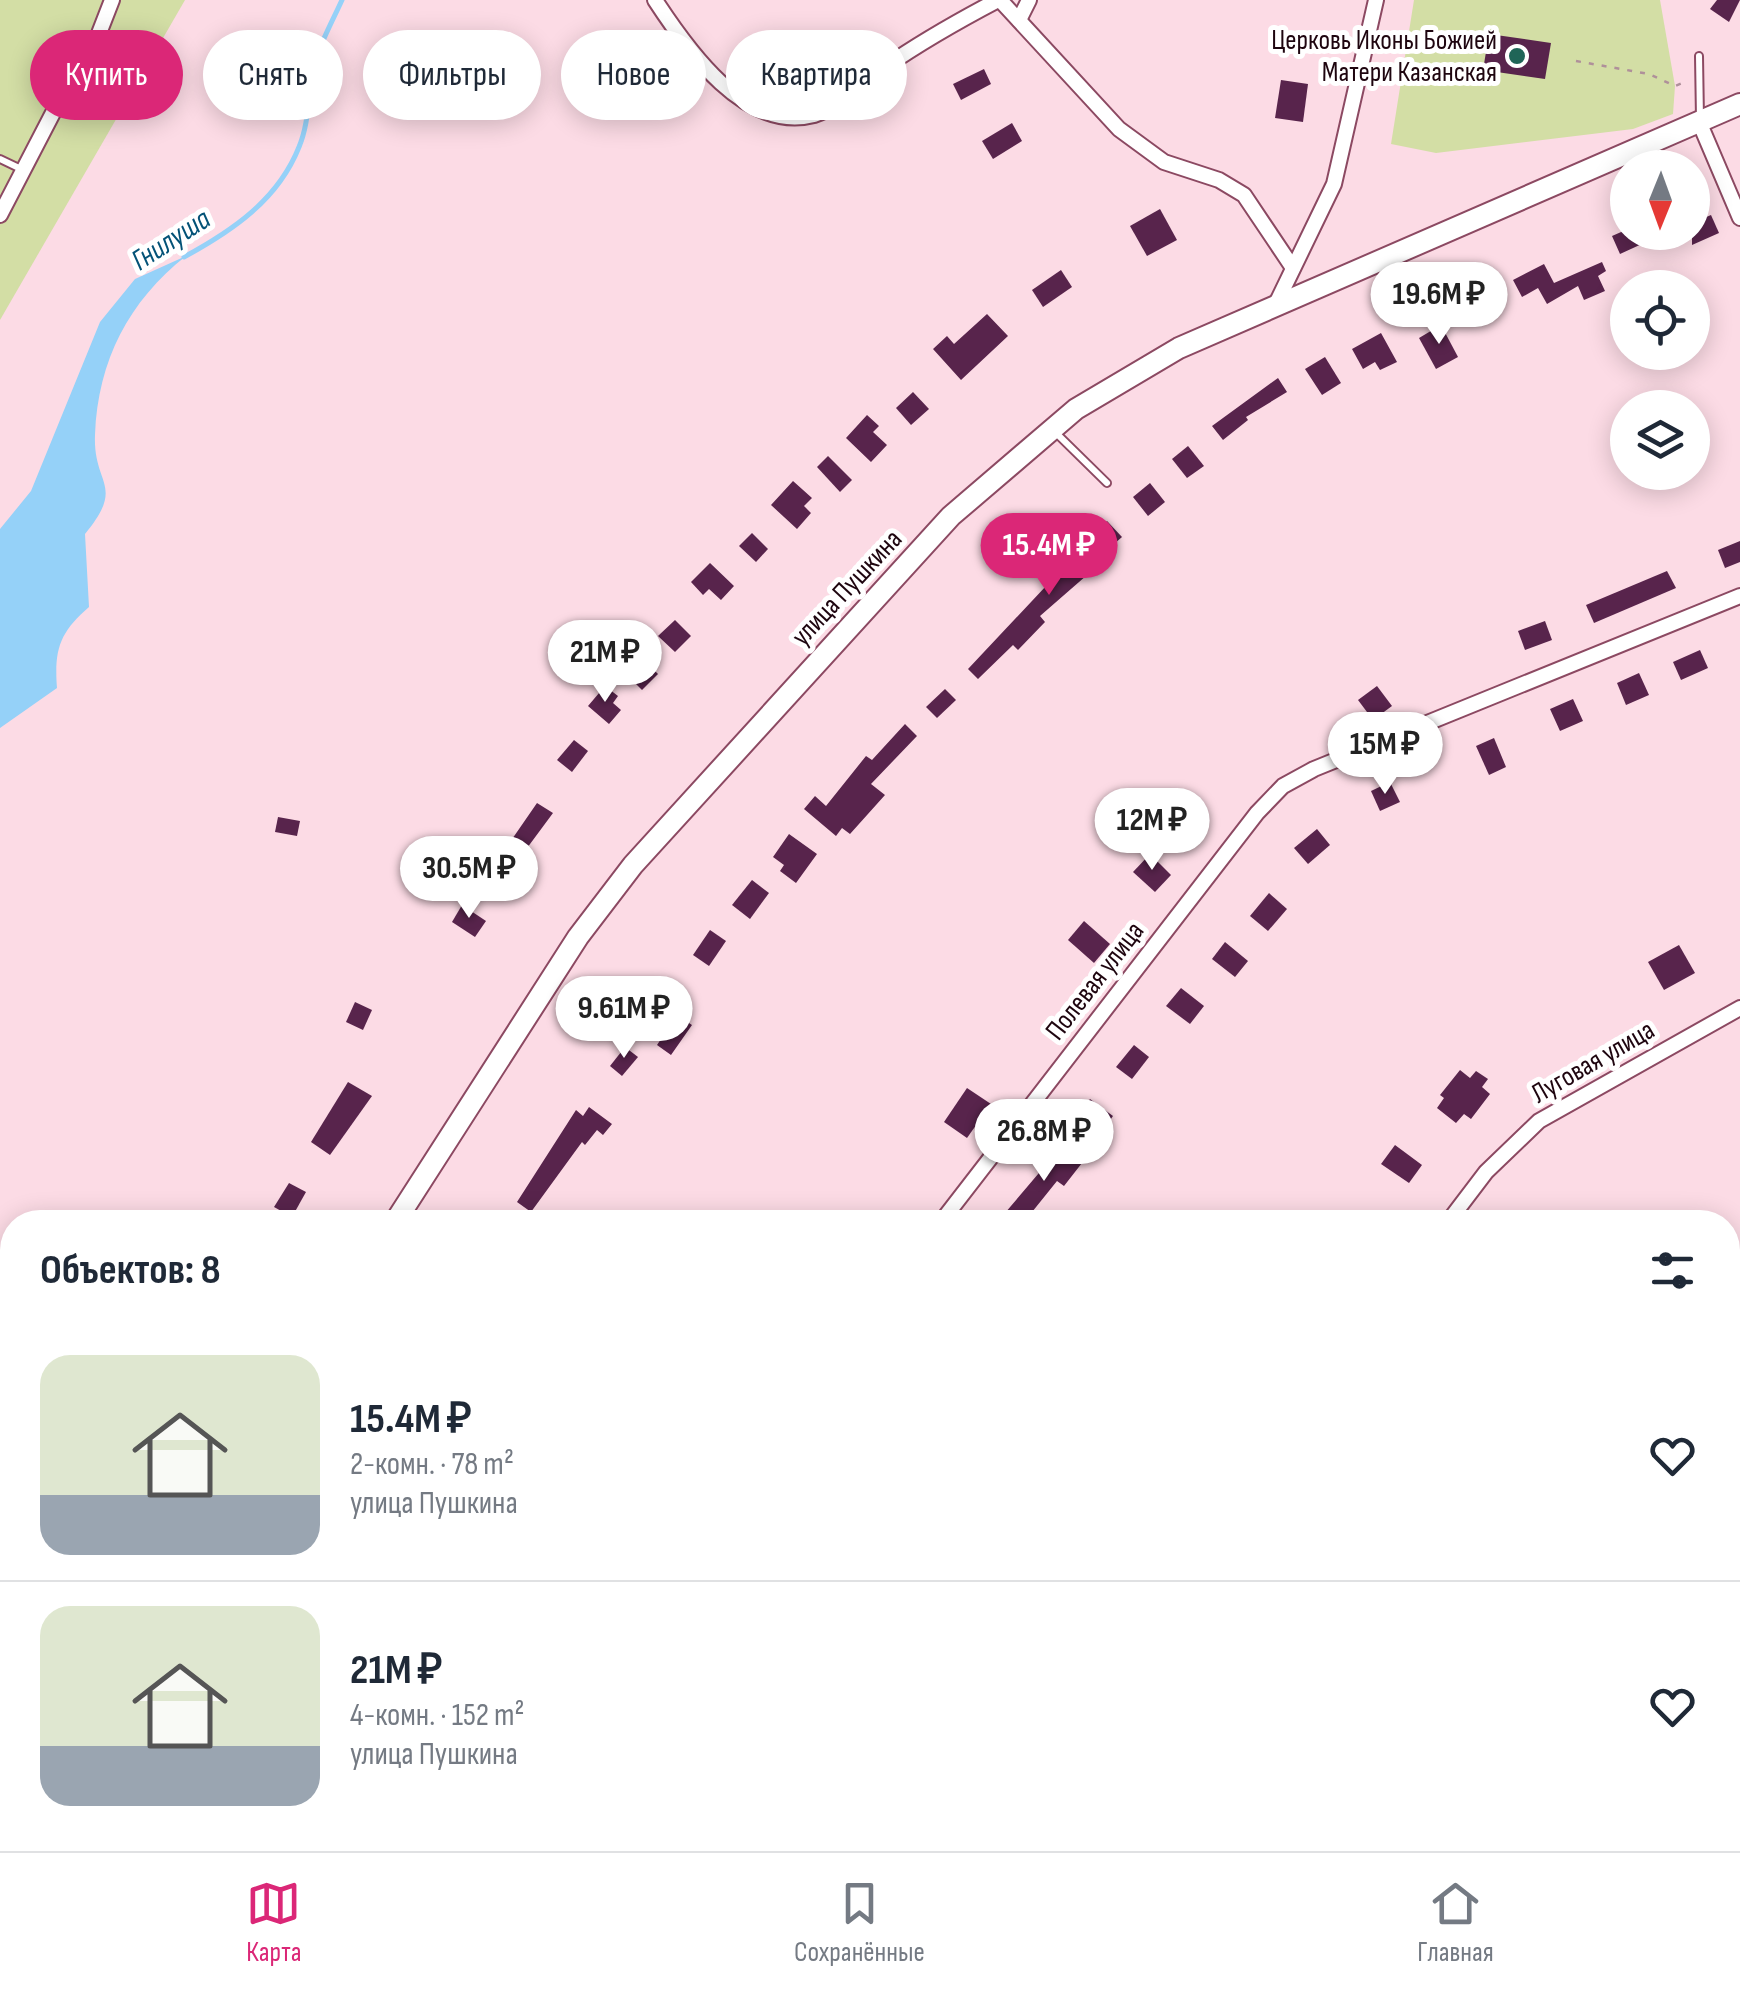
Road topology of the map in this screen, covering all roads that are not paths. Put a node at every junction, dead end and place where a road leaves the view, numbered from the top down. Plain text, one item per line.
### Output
1 (112, 0) edge
2 (655, 0) edge
3 (999, 0) edge
4 (1029, 0) edge
5 (1376, 0) edge
6 (1019, 20) junction
7 (1698, 56) dead end
8 (1740, 104) edge
9 (1700, 124) junction
10 (0, 159) edge
11 (22, 170) junction
12 (0, 215) edge
13 (1740, 218) edge
14 (1293, 268) junction
15 (1274, 308) junction
16 (1052, 429) junction
17 (1107, 482) dead end
18 (1740, 596) edge
19 (1740, 1008) edge
20 (403, 1210) edge
21 (949, 1210) edge
22 (1457, 1210) edge

1 - 11 street
2 - 3 street
3 - 6 street
4 - 6 street
5 - 14 street
6 - 14 street
7 - 9 lane
8 - 9 main road, улица Пушкина
9 - 13 street
9 - 15 main road, улица Пушкина
10 - 11 lane
11 - 12 street
14 - 15 street
15 - 16 main road, улица Пушкина
16 - 17 lane
16 - 20 main road, улица Пушкина
18 - 21 street, Полевая улица
19 - 22 street, Луговая улица

